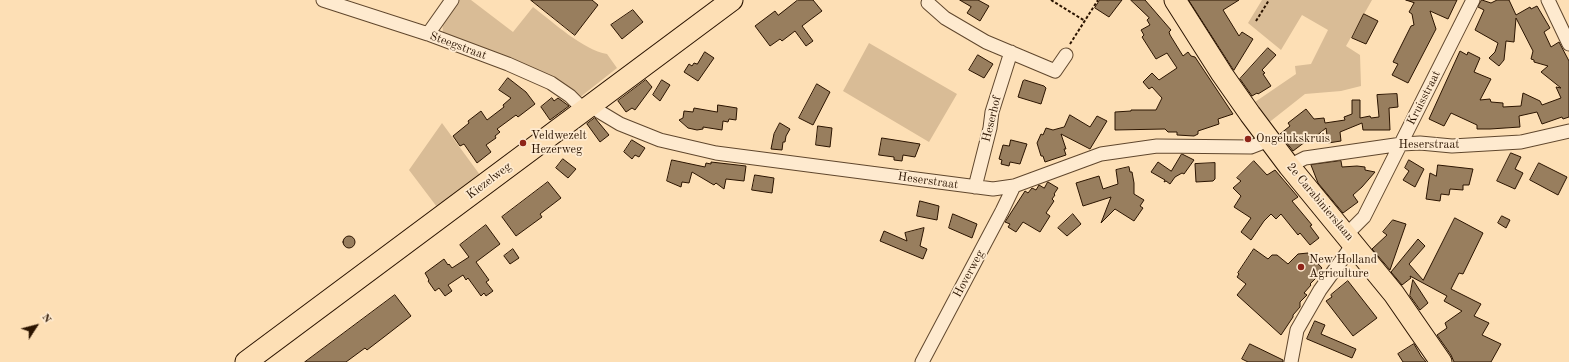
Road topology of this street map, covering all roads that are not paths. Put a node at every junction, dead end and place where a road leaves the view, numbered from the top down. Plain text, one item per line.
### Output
1 (323, 0) edge
2 (452, 0) edge
3 (732, 0) edge
4 (1175, 0) edge
5 (1473, 0) edge
6 (1548, 0) edge
7 (928, 3) dead end
8 (428, 34) junction
9 (1569, 44) edge
10 (1011, 52) junction
11 (1066, 55) road end
12 (588, 107) junction
13 (1569, 131) edge
14 (1270, 140) junction
15 (1402, 144) junction
16 (1289, 166) junction
17 (1014, 186) junction
18 (975, 188) junction
19 (1350, 239) junction
20 (246, 362) edge
21 (922, 362) edge
22 (1291, 362) edge
23 (1441, 362) edge

1 - 8 street, Steegstraat
2 - 8 street
3 - 12 main road, Kiezelweg
4 - 14 main road, 2e Carabinierslaan
5 - 15 street, Kruisstraat
6 - 9 street
7 - 10 street
8 - 12 street, Steegstraat
10 - 11 street
10 - 18 street, Heserhof
12 - 18 street, Heserstraat
12 - 20 main road, Kiezelweg
13 - 15 street, Heserstraat
14 - 16 main road, 2e Carabinierslaan
14 - 17 street, Heserstraat
15 - 16 street, Heserstraat
15 - 19 street, Kruisstraat
16 - 19 main road, 2e Carabinierslaan
17 - 18 street, Heserstraat
17 - 21 street, Hoverweg
19 - 22 street, Kruisstraat
19 - 23 main road, 2e Carabinierslaan

